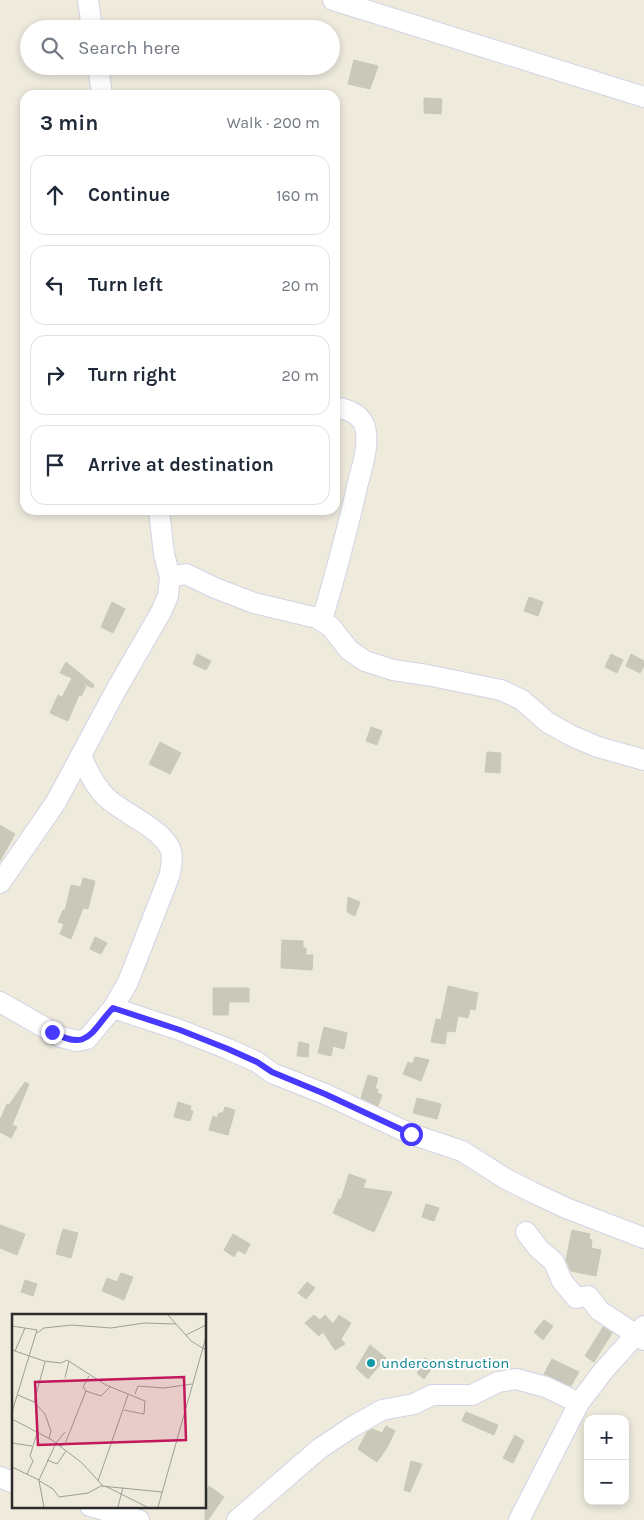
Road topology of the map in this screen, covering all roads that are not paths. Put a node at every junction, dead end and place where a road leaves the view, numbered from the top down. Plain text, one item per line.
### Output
1 (88, 0) edge
2 (333, 0) edge
3 (91, 20) edge
4 (99, 75) edge
5 (101, 90) edge
6 (644, 97) edge
7 (340, 408) edge
8 (160, 515) edge
9 (170, 577) junction
10 (322, 620) junction
11 (81, 755) junction
12 (644, 760) edge
13 (0, 883) edge
14 (0, 1002) edge
15 (113, 1008) junction
16 (526, 1232) dead end
17 (643, 1237) edge
18 (641, 1334) edge
19 (579, 1403) junction
20 (0, 1477) edge
21 (12, 1482) edge
22 (97, 1508) edge
23 (521, 1519) edge
24 (139, 1520) edge
25 (237, 1520) edge

1 - 3 street
2 - 6 street
4 - 5 street
7 - 10 street
8 - 9 street
9 - 10 street
9 - 11 street
10 - 12 street
11 - 13 street
11 - 15 street
14 - 15 street
15 - 17 street
16 - 18 street
18 - 19 street
19 - 23 street
19 - 25 street
20 - 21 street
22 - 24 street

